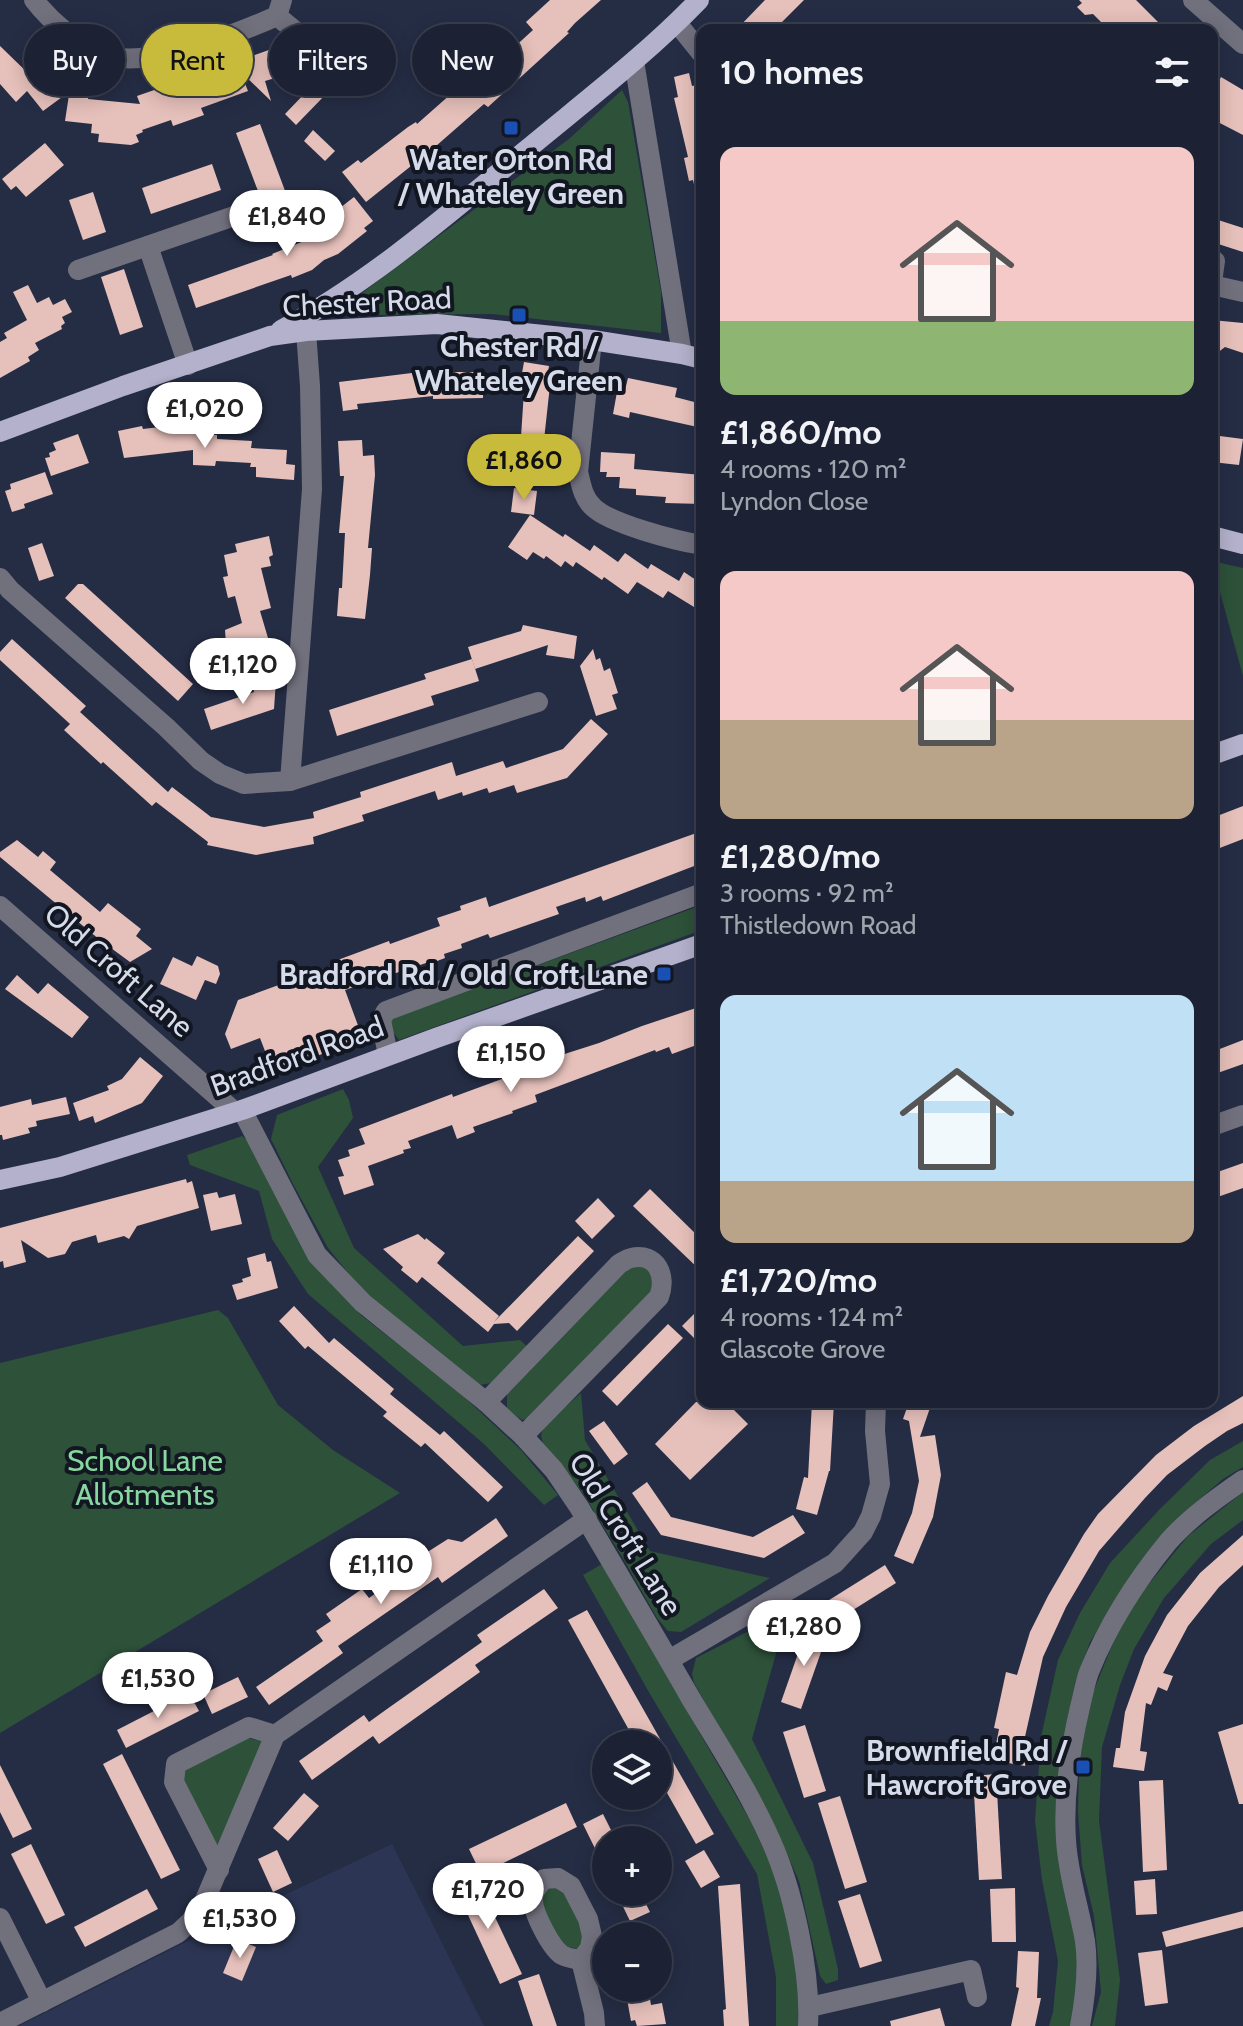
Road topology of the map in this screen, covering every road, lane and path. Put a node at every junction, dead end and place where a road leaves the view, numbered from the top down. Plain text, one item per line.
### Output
1 (34, 0) edge
2 (699, 0) edge
3 (1203, 3) edge
4 (279, 8) edge
5 (677, 23) junction
6 (1243, 44) edge
7 (696, 47) edge
8 (634, 61) junction
9 (240, 214) dead end
10 (148, 246) junction
11 (78, 270) dead end
12 (1218, 286) edge
13 (1243, 292) edge
14 (306, 331) junction
15 (270, 336) junction
16 (592, 340) junction
17 (682, 354) junction
18 (696, 358) edge
19 (188, 365) junction
20 (0, 432) edge
21 (1218, 538) edge
22 (696, 544) edge
23 (1243, 544) edge
24 (0, 578) edge
25 (538, 702) dead end
26 (1243, 744) edge
27 (1218, 753) edge
28 (290, 781) junction
29 (696, 895) edge
30 (0, 906) edge
31 (696, 946) edge
32 (388, 1055) junction
33 (238, 1111) junction
34 (1243, 1115) edge
35 (1218, 1124) edge
36 (0, 1180) edge
37 (486, 1402) junction
38 (876, 1408) edge
39 (523, 1436) junction
40 (1243, 1480) edge
41 (587, 1519) junction
42 (669, 1660) junction
43 (275, 1735) junction
44 (219, 1870) junction
45 (0, 1918) edge
46 (581, 1960) dead end
47 (977, 1997) dead end
48 (42, 2002) junction
49 (809, 2016) edge
50 (0, 2023) edge
51 (595, 2026) edge
52 (1080, 2026) edge

1 - 4 street
2 - 5 main road
3 - 6 street
5 - 7 street
5 - 8 main road
8 - 15 main road
8 - 17 street
9 - 10 street
10 - 11 street
10 - 19 street
12 - 13 street
14 - 15 main road, Chester Road
14 - 16 main road, Chester Road
14 - 28 street
15 - 19 main road, Chester Road
16 - 17 main road, Chester Road
16 - 22 street
17 - 18 main road, Chester Road
19 - 20 main road, Chester Road
21 - 23 main road
24 - 28 street
25 - 28 street
26 - 27 main road
29 - 32 street
30 - 33 street, Old Croft Lane
31 - 32 main road, Bradford Road
32 - 33 main road, Bradford Road
33 - 36 main road, Bradford Road
33 - 37 street, Old Croft Lane
34 - 35 street
37 - 39 street, Old Croft Lane
37 - 39 street
38 - 42 street
39 - 41 street, Old Croft Lane
40 - 52 street
41 - 42 street, Old Croft Lane
41 - 43 street
42 - 49 street, Old Croft Lane
43 - 44 street
43 - 44 street
44 - 48 street
45 - 48 street
46 - 51 street
47 - 49 street
48 - 50 street

